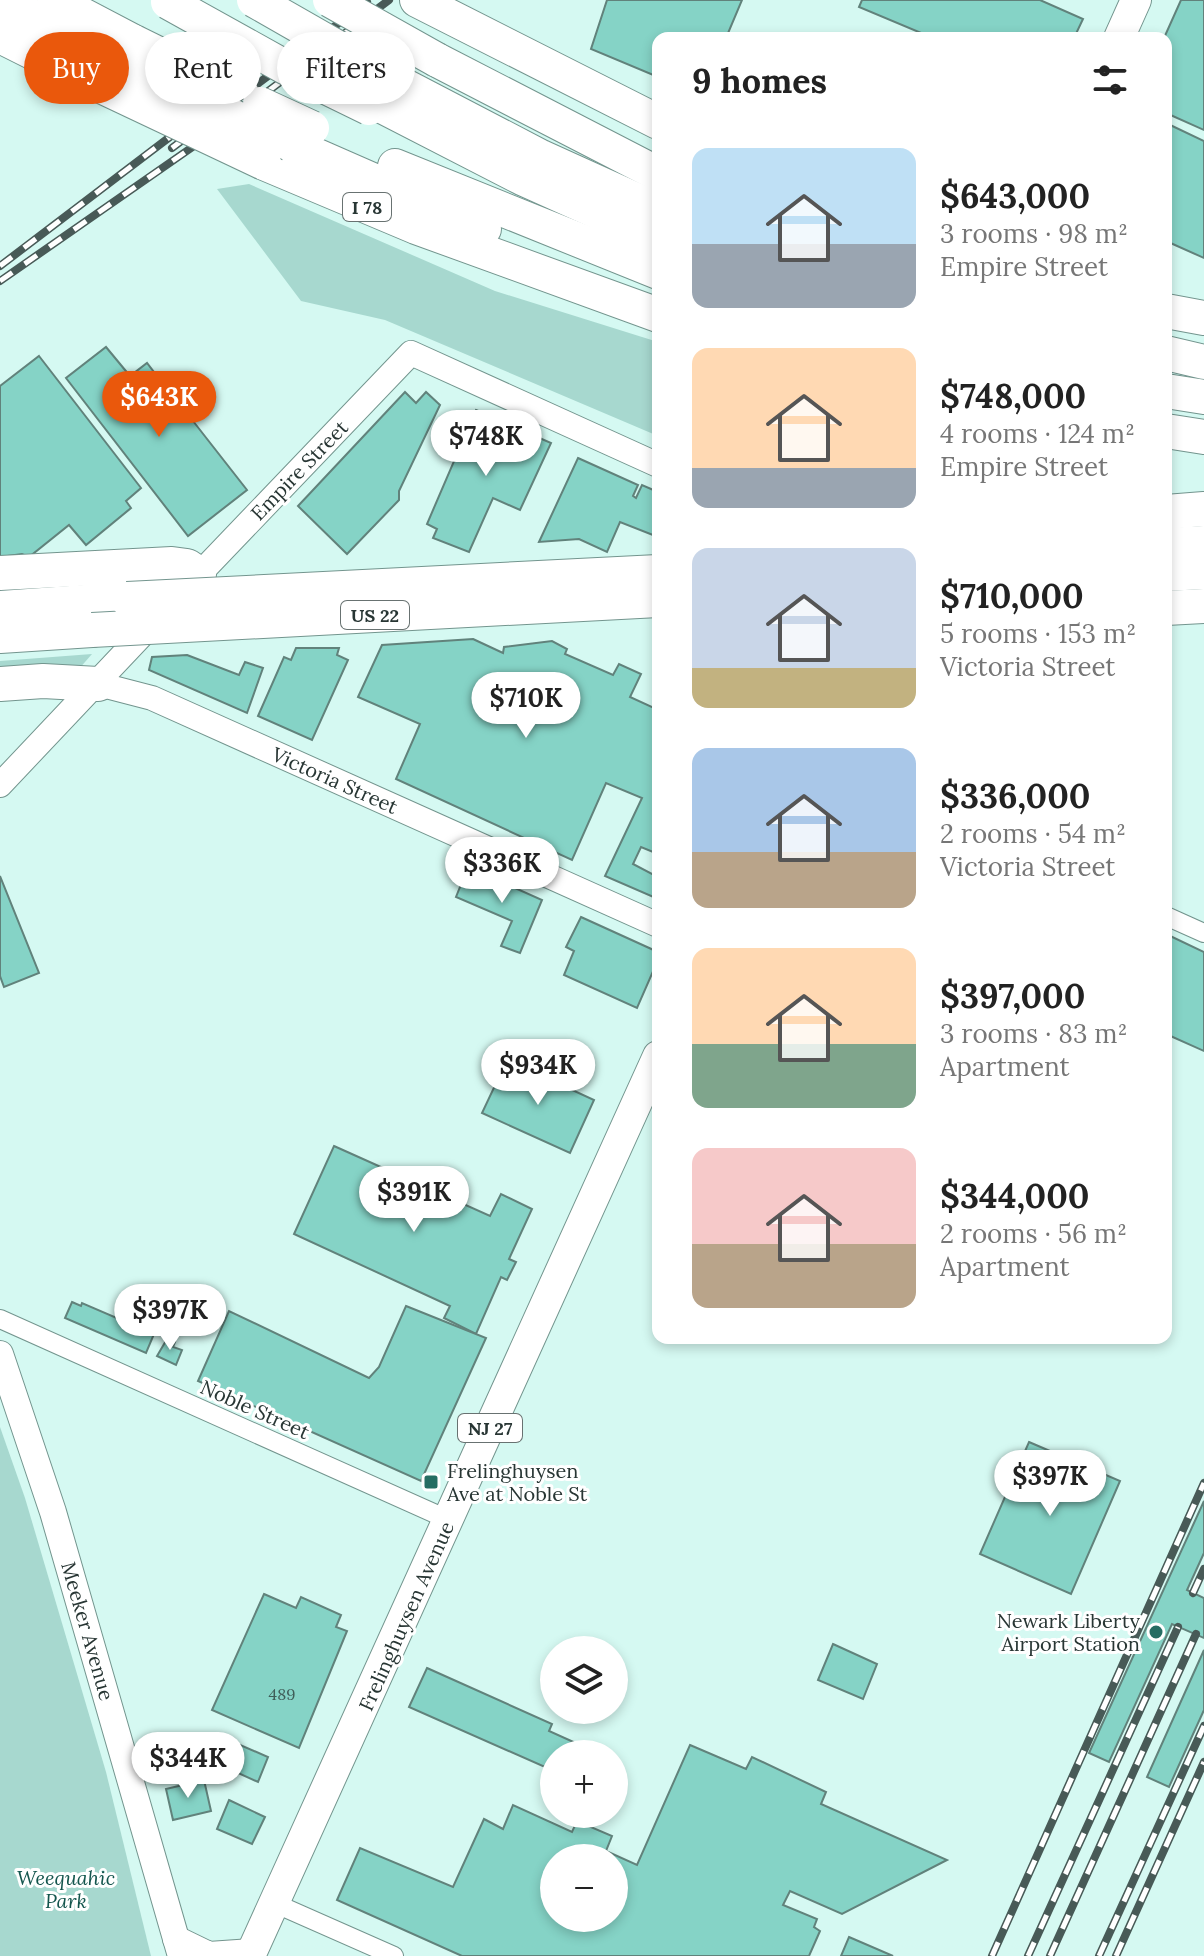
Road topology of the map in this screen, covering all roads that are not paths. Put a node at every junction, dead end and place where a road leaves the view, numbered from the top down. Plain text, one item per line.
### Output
1 (0, 0) edge
2 (54, 0) edge
3 (254, 0) edge
4 (330, 0) edge
5 (362, 0) edge
6 (417, 0) edge
7 (1136, 0) edge
8 (177, 1) edge
9 (79, 32) edge
10 (98, 32) edge
11 (296, 32) edge
12 (1122, 32) edge
13 (0, 36) edge
14 (455, 47) junction
15 (277, 48) edge
16 (129, 53) edge
17 (508, 75) junction
18 (395, 104) edge
19 (652, 120) edge
20 (288, 145) junction
21 (652, 150) edge
22 (652, 171) edge
23 (585, 192) junction
24 (652, 209) edge
25 (476, 226) junction
26 (652, 235) edge
27 (571, 263) junction
28 (652, 271) edge
29 (652, 297) edge
30 (652, 311) edge
31 (1172, 312) edge
32 (1204, 318) edge
33 (1172, 328) edge
34 (1204, 334) edge
35 (1172, 355) edge
36 (1172, 361) edge
37 (1204, 364) edge
38 (1172, 392) edge
39 (1204, 397) edge
40 (1172, 432) edge
41 (1204, 437) edge
42 (652, 462) edge
43 (1204, 509) edge
44 (1172, 512) edge
45 (1204, 543) edge
46 (1172, 545) edge
47 (652, 572) edge
48 (1204, 572) edge
49 (0, 573) edge
50 (199, 574) junction
51 (1172, 574) edge
52 (652, 600) edge
53 (1204, 606) edge
54 (0, 608) edge
55 (1172, 608) edge
56 (0, 636) edge
57 (0, 684) edge
58 (98, 684) junction
59 (0, 785) edge
60 (1172, 919) edge
61 (652, 922) edge
62 (1204, 933) edge
63 (652, 1069) edge
64 (0, 1319) edge
65 (0, 1354) edge
66 (449, 1520) junction
67 (274, 1903) junction
68 (178, 1948) edge
69 (251, 1954) edge
70 (394, 1956) edge

1 - 9 highway
2 - 10 highway
3 - 11 highway, bridge
4 - 14 highway, bridge
5 - 14 highway
6 - 14 highway
7 - 12 main road
8 - 15 highway
13 - 20 highway, I 78, bridge
14 - 17 highway
14 - 17 highway
16 - 20 highway, bridge
17 - 19 highway
17 - 21 highway
17 - 22 highway
18 - 23 highway
20 - 25 highway
20 - 25 highway, I 78
23 - 24 highway
23 - 26 highway
25 - 27 highway
25 - 27 highway, I 78
27 - 28 highway
27 - 29 highway
27 - 30 highway, I 78
31 - 32 highway
33 - 34 highway
35 - 37 highway
36 - 37 highway
38 - 39 highway
40 - 41 highway
42 - 50 street, Empire Street
43 - 44 highway
45 - 46 highway
47 - 54 highway, US 22, bridge
48 - 51 highway
49 - 50 highway
50 - 58 street, Empire Street
52 - 56 highway, US 22, bridge
53 - 55 highway
57 - 58 highway
58 - 59 street, Empire Street
58 - 61 street, Victoria Street
60 - 62 street
63 - 66 main road, Frelinghuysen Avenue / NJ 27
64 - 66 street, Noble Street
65 - 68 main road, Meeker Avenue
66 - 67 main road, Frelinghuysen Avenue / NJ 27
67 - 69 main road, Frelinghuysen Avenue / NJ 27
67 - 70 street
68 - 69 main road

